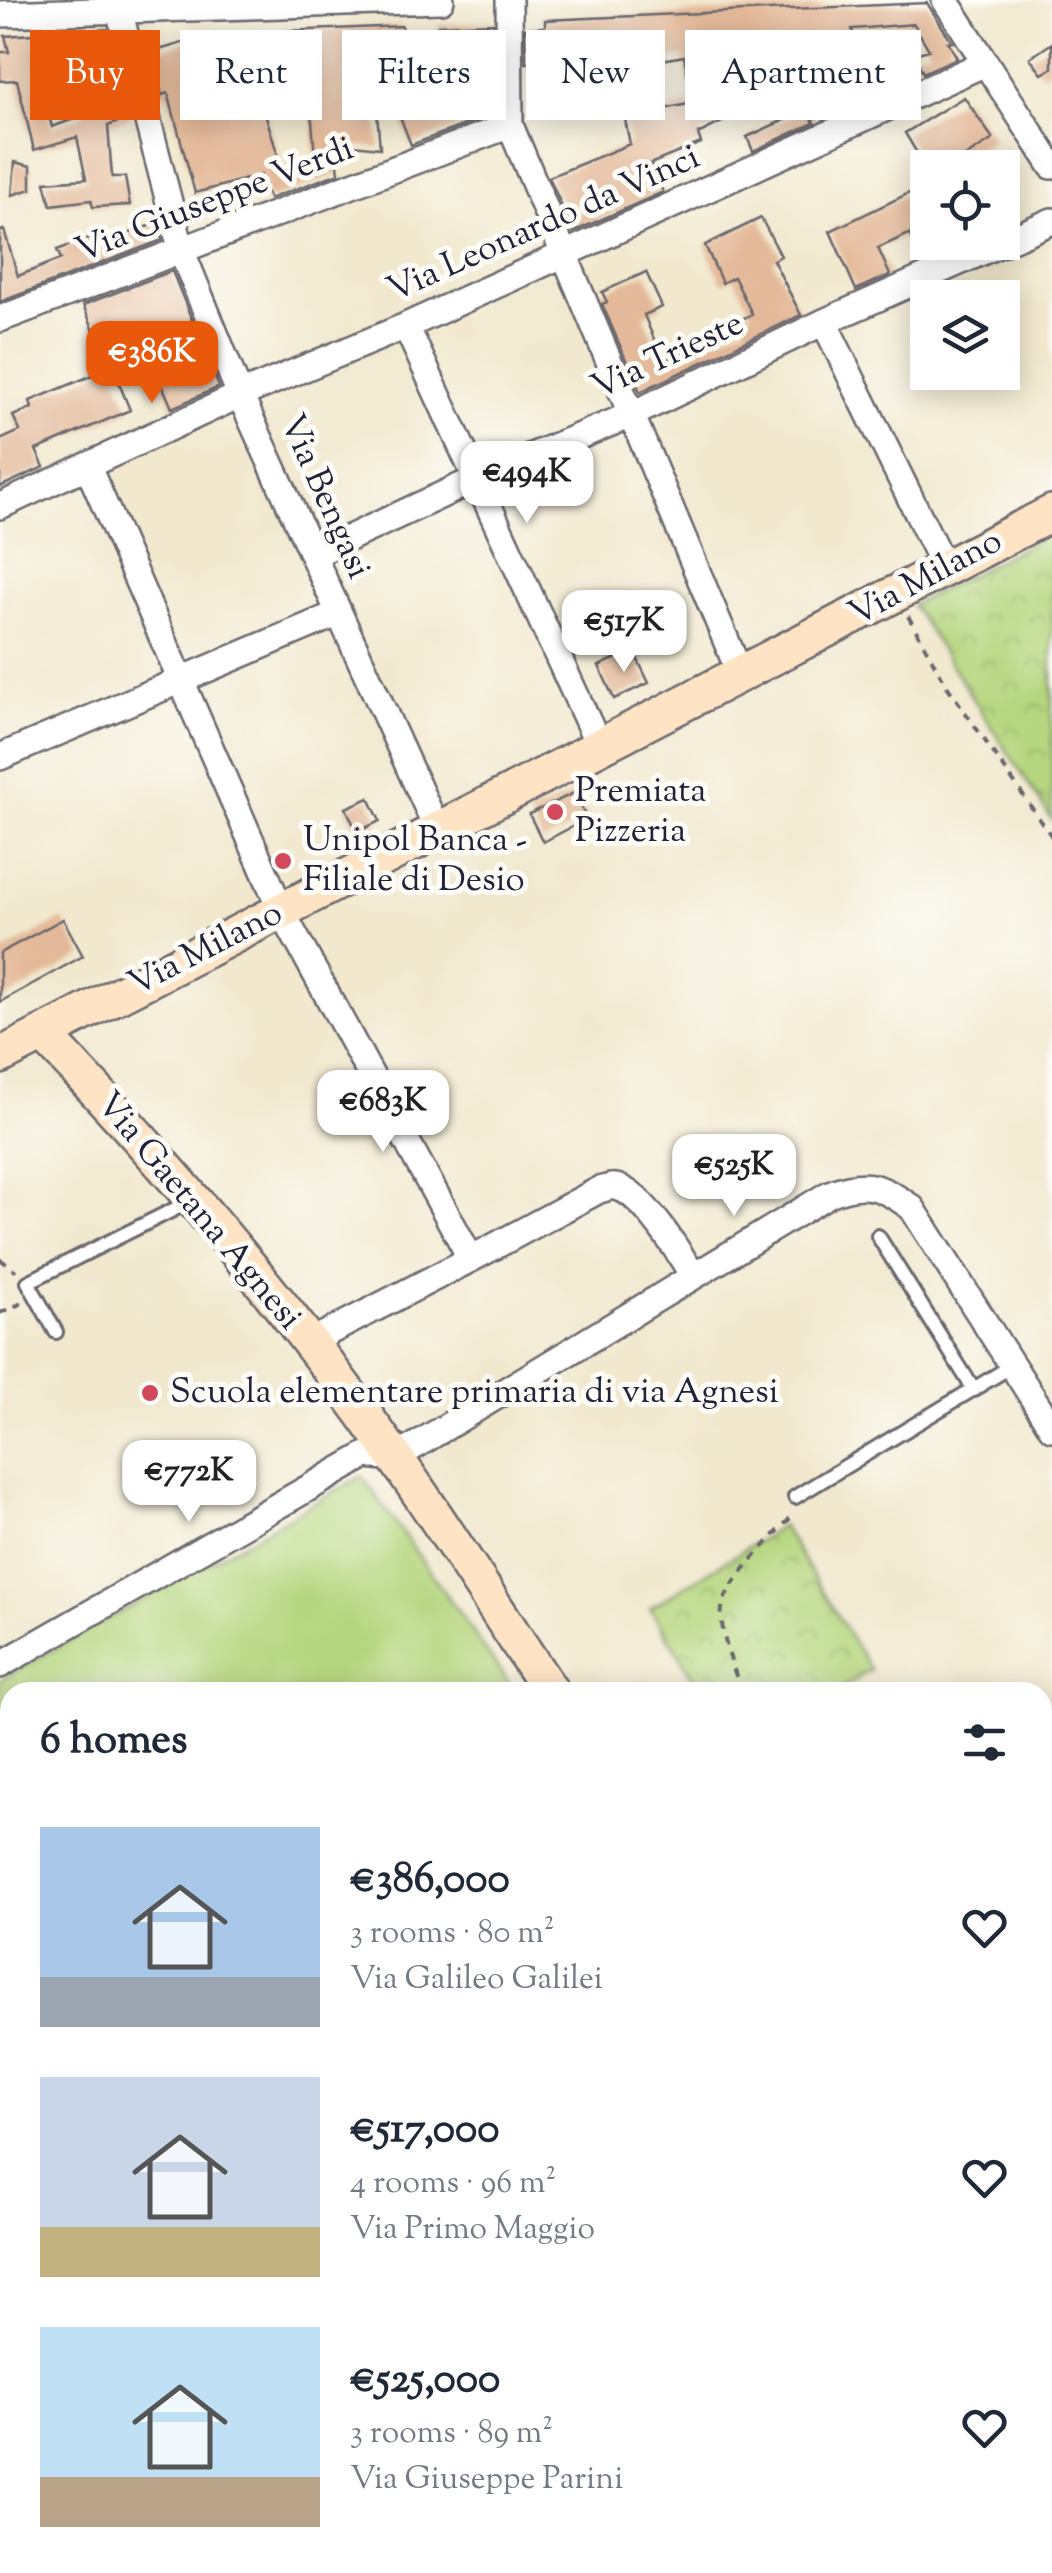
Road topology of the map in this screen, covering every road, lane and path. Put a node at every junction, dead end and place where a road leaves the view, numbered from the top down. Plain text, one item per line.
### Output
1 (441, 0) edge
2 (508, 0) edge
3 (945, 0) edge
4 (78, 6) edge
5 (118, 10) junction
6 (0, 14) edge
7 (984, 64) junction
8 (510, 125) junction
9 (1052, 166) edge
10 (1052, 221) edge
11 (182, 252) junction
12 (566, 254) junction
13 (0, 320) edge
14 (824, 322) junction
15 (406, 326) junction
16 (240, 395) junction
17 (633, 414) junction
18 (88, 467) junction
19 (476, 479) junction
20 (0, 506) edge
21 (1052, 513) edge
22 (313, 555) junction
23 (945, 569) junction
24 (897, 594) junction
25 (338, 613) junction
26 (741, 676) junction
27 (180, 680) junction
28 (600, 748) junction
29 (0, 758) edge
30 (438, 831) junction
31 (1052, 837) edge
32 (282, 912) junction
33 (43, 1034) junction
34 (0, 1056) edge
35 (193, 1200) junction
36 (878, 1236) dead end
37 (471, 1259) junction
38 (693, 1276) junction
39 (36, 1296) junction
40 (0, 1313) edge
41 (56, 1332) dead end
42 (308, 1343) junction
43 (1010, 1367) junction
44 (974, 1390) junction
45 (1052, 1428) edge
46 (395, 1458) junction
47 (795, 1497) joint
48 (0, 1665) edge
49 (543, 1682) edge
50 (738, 1682) edge

1 - 5 street
2 - 8 street
3 - 7 street
4 - 5 street
4 - 6 street
5 - 11 street, Via Bengasi
7 - 9 street
7 - 12 street, Via Leonardo da Vinci
8 - 11 street, Via Giuseppe Verdi
8 - 12 street
10 - 14 street, Via Trieste
11 - 13 street, Via Giuseppe Verdi
11 - 16 street, Via Bengasi
12 - 15 street, Via Leonardo da Vinci
12 - 17 street
14 - 17 street, Via Trieste
14 - 23 street
15 - 16 street, Via Leonardo da Vinci
15 - 19 street
16 - 18 street, Via Leonardo da Vinci
16 - 22 street, Via Bengasi
17 - 19 street, Via Trieste
17 - 26 street
18 - 20 street, Via Leonardo da Vinci
18 - 27 street
19 - 22 street, Via Trieste
19 - 28 street
21 - 23 main road, Via Milano
22 - 25 street, Via Bengasi
23 - 24 main road, Via Milano
24 - 26 main road, Via Milano
24 - 31 path
25 - 27 street
25 - 30 street, Via Bengasi
26 - 28 main road, Via Milano
27 - 29 street
27 - 32 street
28 - 30 main road, Via Milano
30 - 32 main road, Via Milano
32 - 33 main road, Via Milano
32 - 37 street
33 - 34 main road, Via Milano
33 - 35 main road, Via Gaetana Agnesi
35 - 39 lane
35 - 42 main road, Via Gaetana Agnesi
36 - 44 lane
37 - 38 street
37 - 42 street
38 - 43 street
38 - 46 street
39 - 40 path
39 - 41 lane
42 - 46 main road, Via Gaetana Agnesi
43 - 44 lane
43 - 45 street
44 - 47 lane
46 - 48 street
46 - 49 main road, Via Gaetana Agnesi
47 - 50 path

